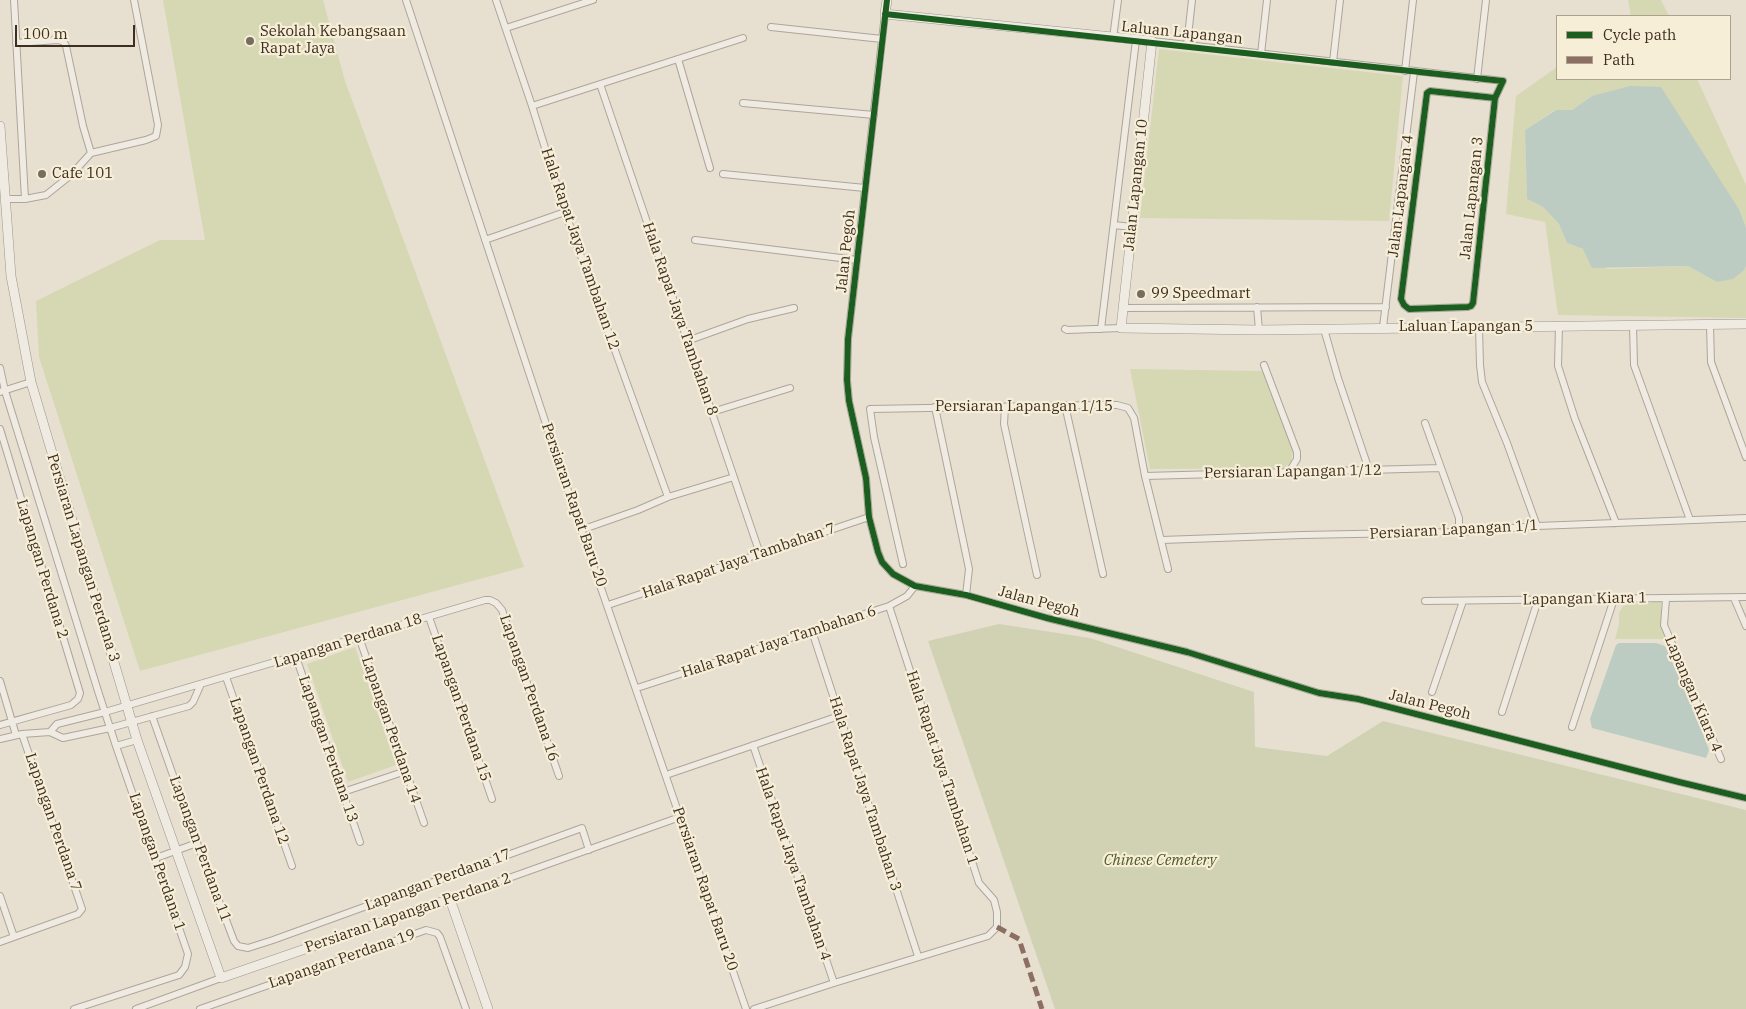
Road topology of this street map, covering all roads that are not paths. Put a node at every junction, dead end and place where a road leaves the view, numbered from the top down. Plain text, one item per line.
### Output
1 (14, 0) edge
2 (134, 0) edge
3 (406, 0) edge
4 (496, 0) edge
5 (593, 0) edge
6 (887, 0) edge
7 (1118, 0) edge
8 (1192, 0) edge
9 (1267, 0) edge
10 (1340, 0) edge
11 (1413, 0) edge
12 (1486, 0) edge
13 (575, 3) edge
14 (885, 14) junction
15 (771, 27) dead end
16 (506, 28) junction
17 (743, 38) dead end
18 (882, 38) junction
19 (1113, 38) junction
20 (1136, 40) junction
21 (1152, 42) junction
22 (16, 43) junction
23 (1187, 46) junction
24 (1261, 54) junction
25 (678, 59) junction
26 (1333, 62) junction
27 (1405, 71) junction
28 (1414, 72) junction
29 (1476, 79) junction
30 (600, 84) junction
31 (1496, 95) junction
32 (743, 103) dead end
33 (532, 106) junction
34 (874, 115) junction
35 (0, 126) edge
36 (92, 153) junction
37 (710, 168) dead end
38 (723, 174) dead end
39 (865, 188) junction
40 (5, 199) junction
41 (25, 199) junction
42 (564, 212) junction
43 (1114, 225) junction
44 (1132, 228) junction
45 (485, 240) junction
46 (695, 240) dead end
47 (857, 260) junction
48 (1401, 299) joint
49 (1257, 307) junction
50 (1386, 307) junction
51 (794, 308) dead end
52 (1123, 308) junction
53 (1746, 324) edge
54 (1633, 325) junction
55 (1710, 325) junction
56 (1479, 326) junction
57 (1559, 326) junction
58 (1384, 327) junction
59 (1121, 328) junction
60 (1065, 329) dead end
61 (1101, 329) junction
62 (1324, 329) junction
63 (1259, 330) junction
64 (688, 341) junction
65 (1264, 365) dead end
66 (0, 368) edge
67 (31, 382) junction
68 (790, 388) dead end
69 (2, 391) edge
70 (1065, 405) junction
71 (935, 407) junction
72 (1005, 407) junction
73 (712, 412) junction
74 (1425, 423) dead end
75 (0, 430) edge
76 (1746, 457) edge
77 (1441, 468) junction
78 (1369, 470) junction
79 (1289, 472) junction
80 (1145, 476) junction
81 (734, 477) junction
82 (668, 497) junction
83 (869, 517) junction
84 (1746, 518) edge
85 (1690, 520) junction
86 (1616, 523) junction
87 (1537, 526) junction
88 (581, 530) junction
89 (1459, 532) junction
90 (1162, 540) junction
91 (760, 554) junction
92 (903, 564) dead end
93 (1168, 569) dead end
94 (1103, 574) dead end
95 (1037, 575) dead end
96 (916, 586) junction
97 (966, 595) junction
98 (1746, 597) edge
99 (1734, 598) junction
100 (1614, 599) junction
101 (1666, 599) junction
102 (1538, 600) junction
103 (1425, 601) dead end
104 (1463, 601) junction
105 (496, 603) joint
106 (608, 605) junction
107 (889, 606) junction
108 (429, 617) junction
109 (1746, 626) edge
110 (812, 631) junction
111 (359, 637) junction
112 (296, 657) junction
113 (226, 677) junction
114 (0, 681) edge
115 (201, 684) junction
116 (637, 688) junction
117 (1432, 692) dead end
118 (127, 706) junction
119 (105, 712) junction
120 (1502, 712) dead end
121 (152, 716) junction
122 (839, 716) junction
123 (12, 722) junction
124 (131, 722) junction
125 (0, 725) edge
126 (1572, 727) dead end
127 (110, 728) junction
128 (50, 732) junction
129 (19, 735) junction
130 (0, 739) edge
131 (137, 740) junction
132 (116, 746) junction
133 (753, 746) junction
134 (1721, 759) dead end
135 (406, 771) junction
136 (666, 775) junction
137 (559, 776) dead end
138 (343, 792) junction
139 (1746, 798) edge
140 (492, 799) dead end
141 (680, 817) junction
142 (424, 823) dead end
143 (360, 842) dead end
144 (197, 843) junction
145 (589, 850) junction
146 (176, 851) junction
147 (156, 858) junction
148 (292, 866) dead end
149 (0, 896) edge
150 (450, 899) junction
151 (14, 936) junction
152 (273, 940) joint
153 (0, 942) edge
154 (918, 956) junction
155 (221, 978) junction
156 (834, 983) junction
157 (74, 1009) edge
158 (136, 1009) edge
159 (200, 1009) edge
160 (466, 1009) edge
161 (488, 1009) edge
162 (746, 1009) edge
163 (754, 1009) edge

1 - 22 street
2 - 36 street
3 - 45 street, Persiaran Rapat Baru 20
4 - 16 street, Hala Rapat Jaya Tambahan 12
5 - 13 street
6 - 14 street, Jalan Pegoh
7 - 19 street
8 - 23 street
9 - 24 street
10 - 26 street
11 - 27 street
12 - 29 street
13 - 16 street
14 - 18 street, Jalan Pegoh
14 - 19 street, Laluan Lapangan
15 - 18 street
16 - 33 street, Hala Rapat Jaya Tambahan 12
17 - 25 street
18 - 34 street, Jalan Pegoh
19 - 20 street, Laluan Lapangan
20 - 21 street, Laluan Lapangan
20 - 43 street
21 - 23 street, Laluan Lapangan
21 - 44 street, Jalan Lapangan 10
22 - 36 street
22 - 41 street
23 - 24 street, Laluan Lapangan
24 - 26 street, Laluan Lapangan
25 - 30 street
25 - 37 street
26 - 27 street, Laluan Lapangan
27 - 28 street, Laluan Lapangan
28 - 29 street, Laluan Lapangan
28 - 50 street, Laluan Lapangan 5
29 - 31 street, Laluan Lapangan
30 - 33 street
30 - 64 street, Hala Rapat Jaya Tambahan 8
31 - 48 street, Jalan Lapangan 4
31 - 48 street, Jalan Lapangan 3
32 - 34 street
33 - 42 street, Hala Rapat Jaya Tambahan 12
34 - 39 street, Jalan Pegoh
35 - 40 street, Persiaran Lapangan Perdana 3
36 - 41 street
38 - 39 street
39 - 47 street, Jalan Pegoh
40 - 41 street
40 - 67 street, Persiaran Lapangan Perdana 3
42 - 45 street
42 - 82 street, Hala Rapat Jaya Tambahan 12
43 - 44 street
43 - 61 street
44 - 52 street, Jalan Lapangan 10
45 - 88 street, Persiaran Rapat Baru 20
46 - 47 street
47 - 83 street, Jalan Pegoh
49 - 50 street
49 - 52 street
49 - 63 street
50 - 58 street, Laluan Lapangan 5
51 - 64 street
52 - 59 street, Jalan Lapangan 10
53 - 55 street, Laluan Lapangan 5
54 - 55 street, Laluan Lapangan 5
54 - 57 street, Laluan Lapangan 5
54 - 85 street
55 - 76 street
56 - 57 street, Laluan Lapangan 5
56 - 58 street, Laluan Lapangan 5
56 - 87 street
57 - 86 street
58 - 62 street
59 - 61 street
59 - 63 street
60 - 61 street
62 - 63 street
62 - 78 street
64 - 73 street, Hala Rapat Jaya Tambahan 8
65 - 79 street
66 - 69 street
67 - 69 street
67 - 118 street, Persiaran Lapangan Perdana 3
68 - 73 street
69 - 119 street, Lapangan Perdana 1
70 - 72 street, Persiaran Lapangan 1/15
70 - 80 street, Persiaran Lapangan 1/15
70 - 94 street
71 - 72 street, Persiaran Lapangan 1/15
71 - 92 street, Persiaran Lapangan 1/15
71 - 97 street
72 - 95 street
73 - 81 street, Hala Rapat Jaya Tambahan 8
74 - 77 street
75 - 123 street, Lapangan Perdana 2
77 - 78 street, Persiaran Lapangan 1/12
77 - 89 street
78 - 79 street, Persiaran Lapangan 1/12
79 - 80 street, Persiaran Lapangan 1/12
80 - 90 street, Persiaran Lapangan 1/15
81 - 82 street
81 - 91 street, Hala Rapat Jaya Tambahan 8
82 - 88 street
83 - 91 street, Hala Rapat Jaya Tambahan 7
83 - 96 street, Jalan Pegoh
84 - 85 street, Persiaran Lapangan 1/1
85 - 86 street, Persiaran Lapangan 1/1
86 - 87 street, Persiaran Lapangan 1/1
87 - 89 street, Persiaran Lapangan 1/1
88 - 106 street, Persiaran Rapat Baru 20
89 - 90 street, Persiaran Lapangan 1/1
90 - 93 street, Persiaran Lapangan 1/15
91 - 106 street, Hala Rapat Jaya Tambahan 7
96 - 97 street, Jalan Pegoh
96 - 107 street, Hala Rapat Jaya Tambahan 6
97 - 139 street, Jalan Pegoh
98 - 99 street, Lapangan Kiara 1
99 - 101 street, Lapangan Kiara 1
99 - 109 street
100 - 101 street, Lapangan Kiara 1
100 - 102 street, Lapangan Kiara 1
100 - 126 street
101 - 134 street, Lapangan Kiara 4
102 - 104 street, Lapangan Kiara 1
102 - 120 street
103 - 104 street, Lapangan Kiara 1
104 - 117 street
105 - 108 street, Lapangan Perdana 18
105 - 137 street, Lapangan Perdana 16
106 - 116 street, Persiaran Rapat Baru 20
107 - 110 street, Hala Rapat Jaya Tambahan 6
107 - 154 street, Hala Rapat Jaya Tambahan 1
108 - 111 street, Lapangan Perdana 18
108 - 140 street, Lapangan Perdana 15
110 - 116 street, Hala Rapat Jaya Tambahan 6
110 - 122 street, Hala Rapat Jaya Tambahan 3
111 - 112 street, Lapangan Perdana 18
111 - 135 street, Lapangan Perdana 14
112 - 113 street, Lapangan Perdana 18
112 - 138 street, Lapangan Perdana 13
113 - 115 street, Lapangan Perdana 18
113 - 148 street, Lapangan Perdana 12
114 - 123 street, Lapangan Perdana 7
115 - 118 street, Lapangan Perdana 18
115 - 121 street
116 - 136 street, Persiaran Rapat Baru 20
118 - 119 street, Lapangan Perdana 18
118 - 124 street, Persiaran Lapangan Perdana 3
119 - 127 street, Lapangan Perdana 1
119 - 128 street, Lapangan Perdana 18
121 - 124 street
121 - 144 street, Lapangan Perdana 11
122 - 133 street
122 - 154 street, Hala Rapat Jaya Tambahan 3
123 - 125 street
123 - 129 street, Lapangan Perdana 7
124 - 127 street
124 - 131 street, Persiaran Lapangan Perdana 3
127 - 128 street
127 - 132 street, Lapangan Perdana 1
128 - 129 street
129 - 130 street
129 - 151 street, Lapangan Perdana 7
131 - 132 street
131 - 146 street, Persiaran Lapangan Perdana 3
132 - 147 street, Lapangan Perdana 1
133 - 136 street
133 - 156 street, Hala Rapat Jaya Tambahan 4
135 - 138 street
135 - 142 street, Lapangan Perdana 14
136 - 141 street, Persiaran Rapat Baru 20
138 - 143 street, Lapangan Perdana 13
141 - 145 street, Persiaran Lapangan Perdana 2
141 - 162 street, Persiaran Rapat Baru 20
144 - 146 street
144 - 152 street, Lapangan Perdana 11
145 - 150 street, Persiaran Lapangan Perdana 2
145 - 152 street, Lapangan Perdana 17
146 - 147 street
146 - 155 street, Persiaran Lapangan Perdana 3
147 - 157 street, Lapangan Perdana 1
149 - 151 street
150 - 155 street, Persiaran Lapangan Perdana 2
150 - 161 street
151 - 153 street
154 - 156 street
155 - 158 street, Persiaran Lapangan Perdana 2
156 - 163 street
159 - 160 street, Lapangan Perdana 19

